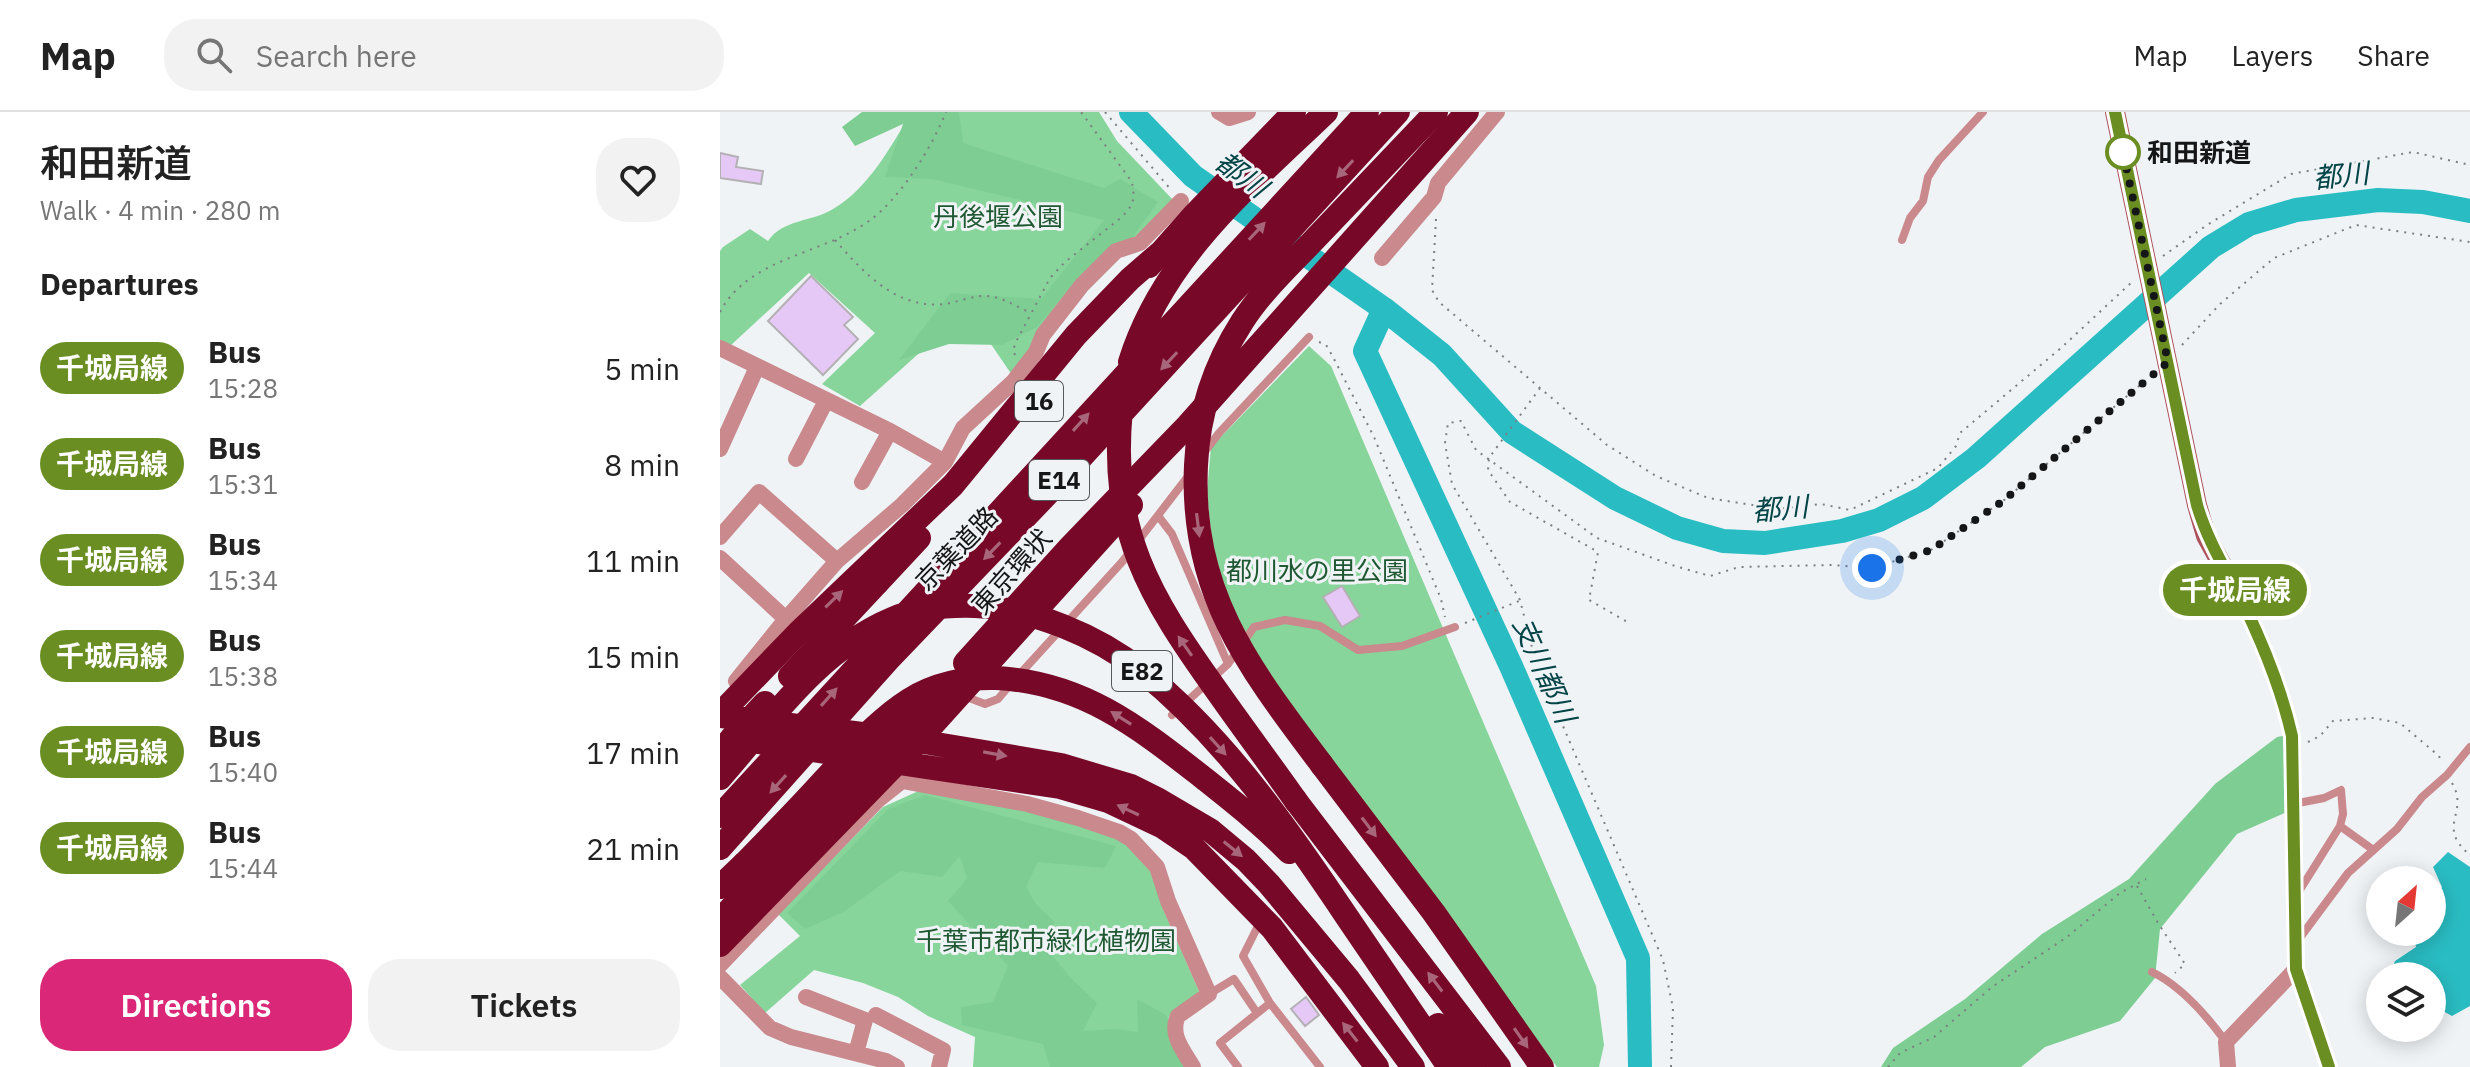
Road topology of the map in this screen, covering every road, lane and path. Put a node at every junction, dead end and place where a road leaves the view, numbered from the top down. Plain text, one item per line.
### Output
1 (946, 112) edge
2 (1081, 112) edge
3 (1105, 112) edge
4 (1219, 112) edge
5 (1248, 112) edge
6 (1294, 112) edge
7 (1326, 112) edge
8 (1367, 112) edge
9 (1398, 112) edge
10 (1436, 112) edge
11 (1467, 112) edge
12 (1497, 112) edge
13 (1983, 112) edge
14 (2115, 112) edge
15 (2470, 165) edge
16 (1188, 207) junction
17 (1437, 211) dead end
18 (835, 240) junction
19 (1902, 240) dead end
20 (2470, 242) edge
21 (1160, 253) junction
22 (1382, 258) dead end
23 (2149, 267) junction
24 (720, 312) edge
25 (1030, 313) junction
26 (1309, 337) joint
27 (720, 348) edge
28 (2168, 362) junction
29 (757, 367) junction
30 (1024, 368) junction
31 (1540, 387) junction
32 (826, 401) junction
33 (1188, 425) junction
34 (890, 431) junction
35 (720, 449) edge
36 (1489, 458) junction
37 (796, 459) dead end
38 (945, 462) junction
39 (862, 482) dead end
40 (1159, 517) junction
41 (720, 537) edge
42 (720, 558) edge
43 (837, 561) junction
44 (1520, 600) junction
45 (2244, 605) joint
46 (786, 619) junction
47 (1631, 624) dead end
48 (1452, 629) junction
49 (1228, 664) junction
50 (742, 690) junction
51 (960, 694) junction
52 (720, 715) edge
53 (1172, 715) dead end
54 (2292, 736) junction
55 (720, 737) edge
56 (918, 741) junction
57 (2470, 747) edge
58 (720, 751) edge
59 (900, 772) junction
60 (2447, 775) junction
61 (720, 778) edge
62 (2293, 804) junction
63 (720, 816) edge
64 (2340, 826) junction
65 (720, 848) edge
66 (2372, 849) junction
67 (2470, 855) edge
68 (2146, 879) dead end
69 (2137, 884) junction
70 (720, 887) edge
71 (2296, 897) junction
72 (1263, 917) junction
73 (720, 920) edge
74 (2296, 943) junction
75 (720, 945) edge
76 (720, 965) edge
77 (2296, 969) junction
78 (2152, 972) dead end
79 (720, 977) edge
80 (2167, 979) junction
81 (1209, 994) junction
82 (806, 997) dead end
83 (1270, 1003) junction
84 (1257, 1013) junction
85 (876, 1015) dead end
86 (2226, 1042) junction
87 (856, 1053) junction
88 (897, 1067) edge
89 (939, 1067) edge
90 (1193, 1067) edge
91 (1238, 1067) edge
92 (1320, 1067) edge
93 (1377, 1067) edge
94 (1413, 1067) edge
95 (1449, 1067) edge
96 (1472, 1067) edge
97 (1499, 1067) edge
98 (1542, 1067) edge
99 (1671, 1067) edge
100 (1888, 1067) edge
101 (2228, 1067) edge
102 (2329, 1067) edge

1 - 18 path
2 - 25 path
3 - 16 path
4 - 5 street
6 - 16 highway, 16
97 -> 7 highway, E82, bridge
63 -> 8 highway, 京葉道路 / E14, bridge
9 -> 65 highway, 京葉道路 / E14, bridge
10 -> 98 highway, bridge
11 - 33 highway, 東京環状
12 - 22 street
13 - 19 lane
14 - 23 street
15 - 23 path
16 - 21 highway, 16
16 - 30 street
17 - 31 path
18 - 24 path
18 - 25 path
20 - 28 path
50 -> 21 highway
21 - 58 highway, 16, bridge
23 - 28 street
23 - 31 path
25 - 30 path
26 - 40 lane
26 - 48 path
27 - 29 street
28 - 36 path
28 - 45 street
29 - 32 street
29 - 35 street
30 - 38 street
31 - 36 path
32 - 34 street
32 - 37 street
33 - 51 highway
33 - 73 highway, 東京環状, bridge
34 - 38 street
34 - 39 street
36 - 44 path
36 - 47 path
38 - 43 street
40 - 49 lane
40 - 51 lane
41 - 43 street
42 - 46 street
43 - 46 street
44 - 48 path
44 - 99 path
45 - 54 street
46 - 50 street
48 - 49 lane
49 - 53 lane
50 - 52 highway
51 - 56 highway
52 - 56 highway
54 - 60 path
54 - 62 street
55 - 59 highway
56 - 59 highway
56 -> 94 highway
57 - 60 lane
72 -> 59 highway
59 - 75 highway
59 - 76 street
59 - 81 street
60 - 66 lane
60 - 67 path
61 -> 95 highway, E82, bridge
62 - 64 lane
62 - 71 street
64 - 66 lane
64 - 71 lane
66 - 74 lane
68 - 69 path
69 - 80 path
69 - 100 path
96 -> 70 highway, E82, bridge
71 - 74 street
72 - 83 lane
93 -> 72 highway
74 - 77 street
77 - 86 street
77 - 102 street
78 - 80 lane
79 - 87 street
80 - 86 lane
81 - 84 lane
81 - 90 street
82 - 87 street
83 - 84 lane
83 - 92 lane
84 - 91 lane
85 - 89 street
86 - 101 street
87 - 88 street

